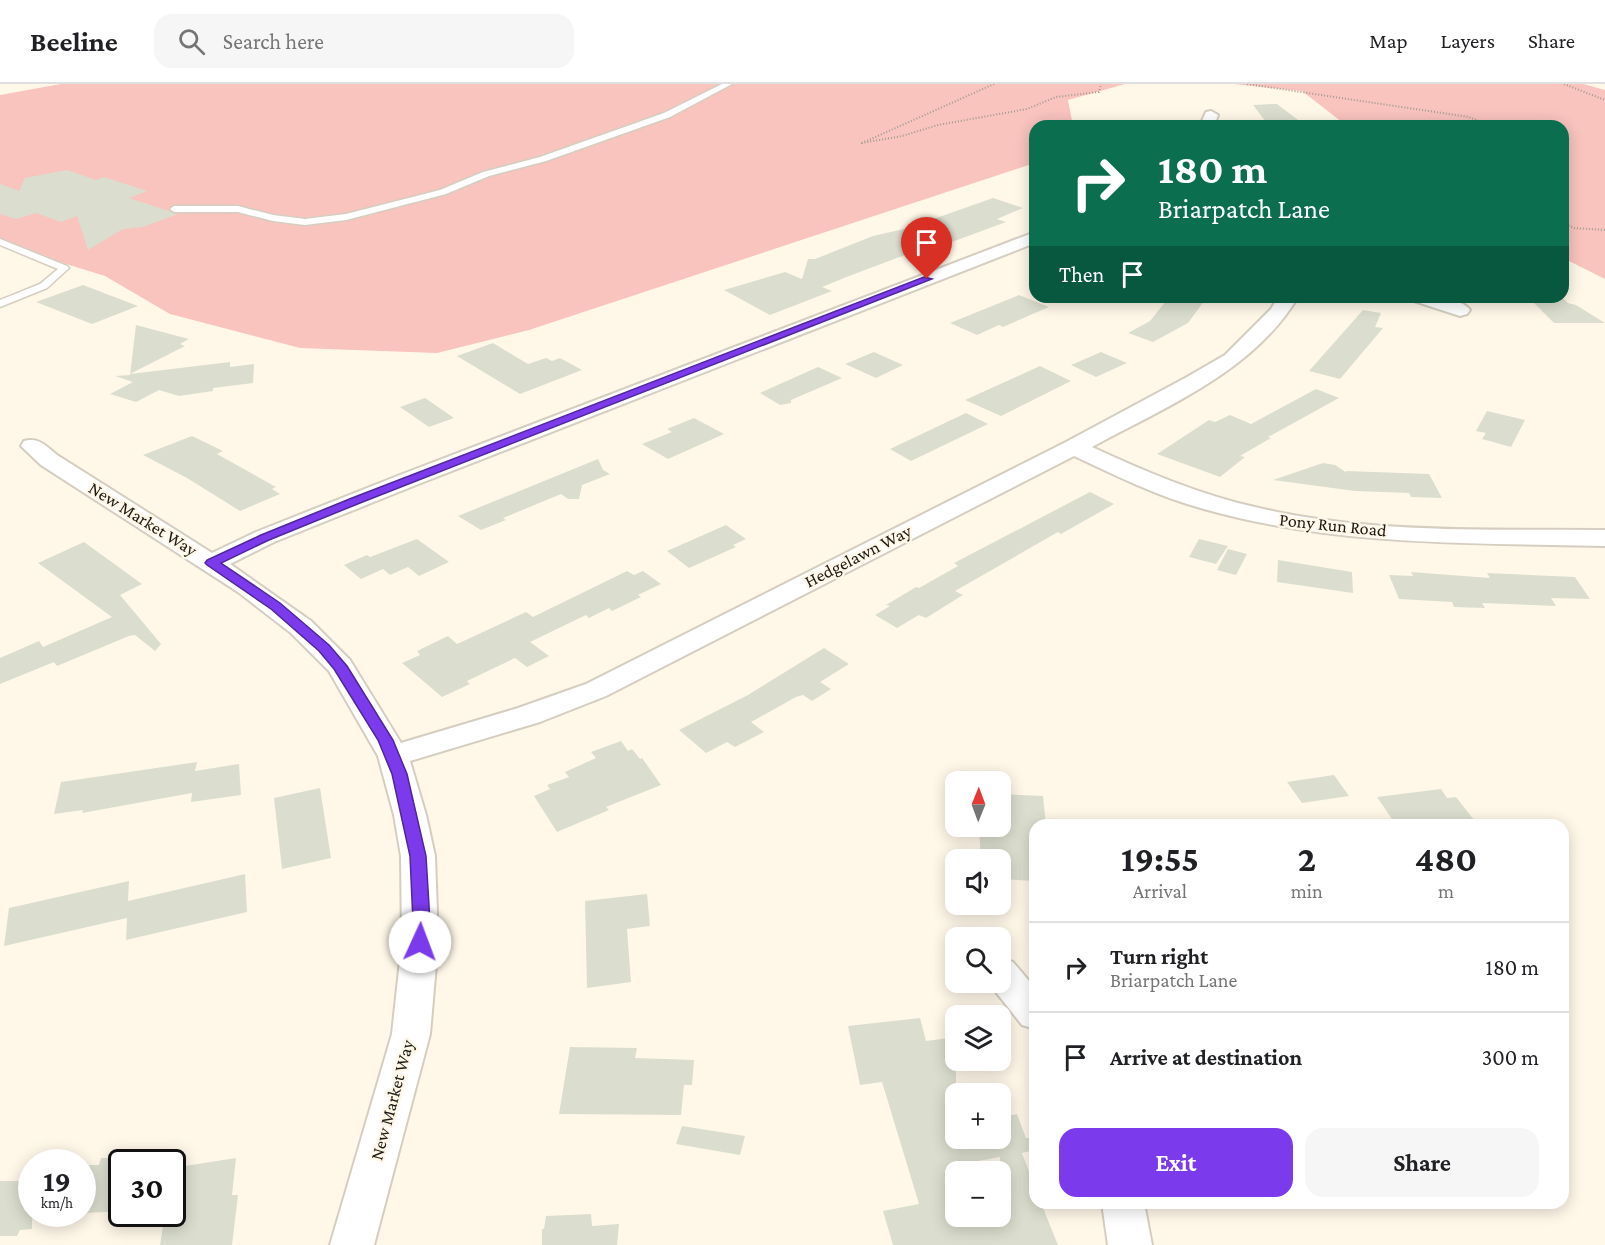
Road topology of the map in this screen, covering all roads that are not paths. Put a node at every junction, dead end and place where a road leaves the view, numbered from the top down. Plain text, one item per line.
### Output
1 (728, 84) edge
2 (174, 209) dead end
3 (1029, 239) edge
4 (0, 242) edge
5 (1284, 303) edge
6 (1439, 303) edge
7 (0, 304) edge
8 (1460, 310) dead end
9 (32, 447) dead end
10 (1074, 447) junction
11 (1605, 538) edge
12 (212, 563) junction
13 (393, 756) junction
14 (1011, 985) edge
15 (1029, 1007) edge
16 (1124, 1209) edge
17 (352, 1245) edge
18 (1130, 1245) edge

1 - 2 lane
3 - 12 street
4 - 7 lane
5 - 10 street, Hedgelawn Way
6 - 8 street
9 - 12 street, New Market Way
10 - 11 street, Pony Run Road
10 - 13 street, Hedgelawn Way
12 - 13 street, New Market Way
13 - 17 street, New Market Way
14 - 15 street
16 - 18 street

